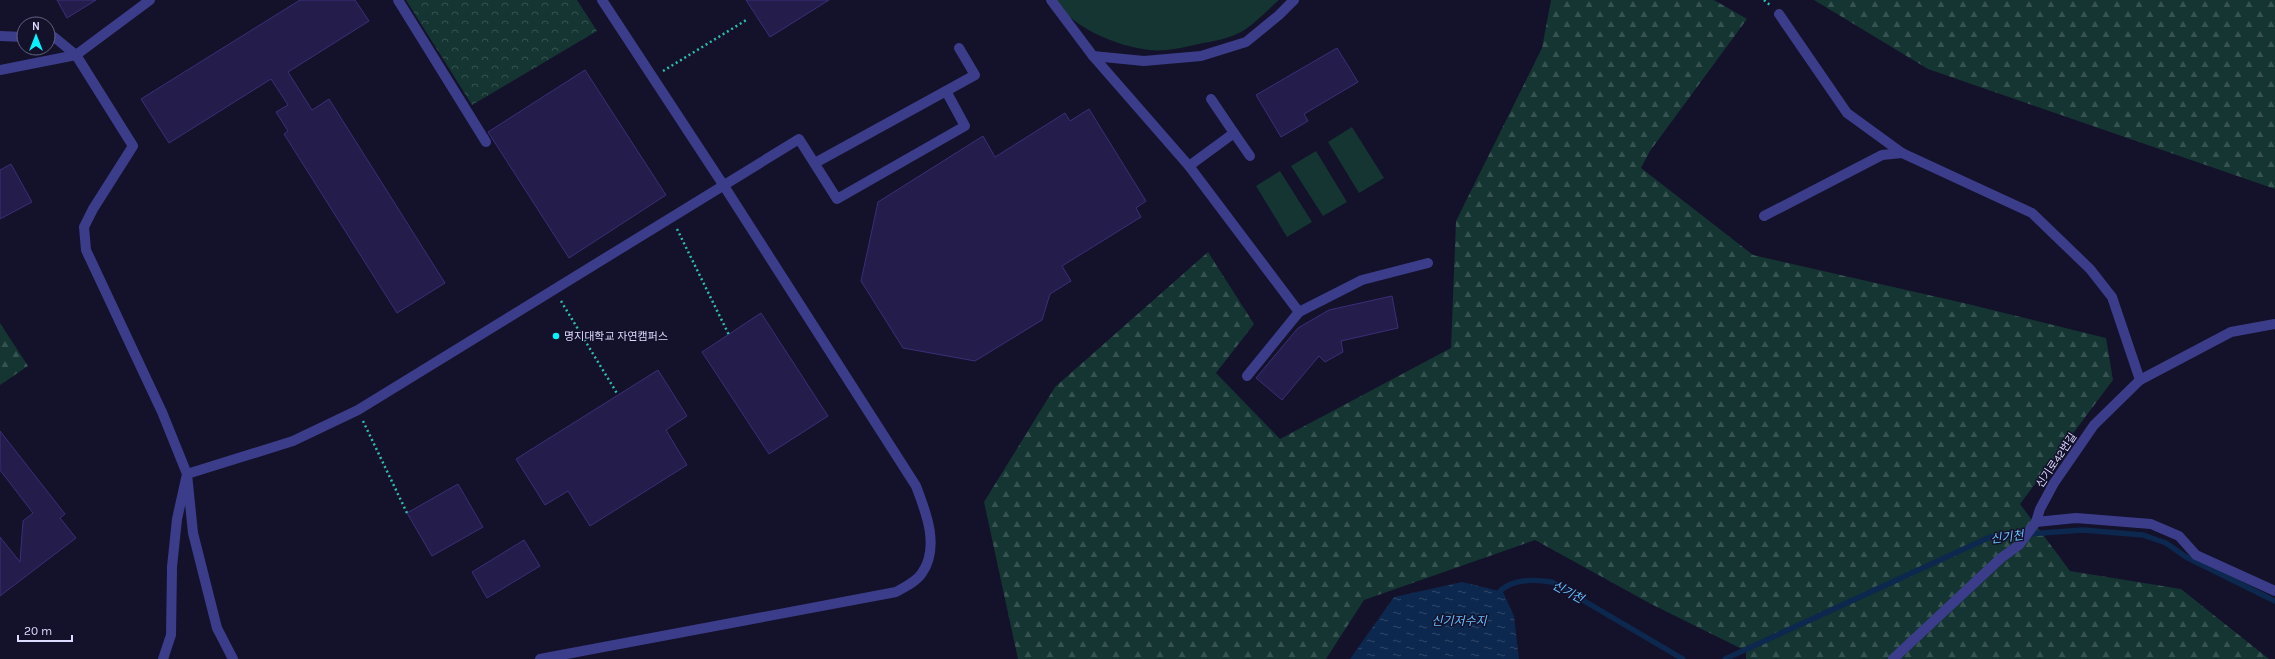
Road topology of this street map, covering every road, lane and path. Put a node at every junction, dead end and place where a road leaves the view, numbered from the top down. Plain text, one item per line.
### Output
1 (150, 0) edge
2 (398, 0) edge
3 (602, 0) edge
4 (1051, 0) edge
5 (1294, 0) edge
6 (1779, 14) dead end
7 (748, 19) dead end
8 (0, 36) edge
9 (16, 37) edge
10 (56, 39) edge
11 (959, 48) dead end
12 (76, 55) junction
13 (1093, 56) junction
14 (0, 70) edge
15 (652, 77) junction
16 (946, 91) junction
17 (1211, 99) dead end
18 (1234, 133) junction
19 (486, 142) dead end
20 (1902, 153) junction
21 (1250, 156) dead end
22 (815, 163) junction
23 (1189, 166) junction
24 (724, 186) junction
25 (1764, 216) dead end
26 (672, 218) junction
27 (1428, 263) dead end
28 (554, 290) junction
29 (1300, 312) junction
30 (2275, 324) edge
31 (729, 335) dead end
32 (1247, 376) dead end
33 (2140, 380) junction
34 (618, 395) dead end
35 (358, 410) junction
36 (187, 474) junction
37 (408, 513) dead end
38 (2036, 522) junction
39 (2275, 591) edge
40 (163, 659) edge
41 (233, 659) edge
42 (540, 659) edge
43 (1892, 659) edge

1 - 12 street
2 - 19 street
3 - 15 street
4 - 13 street
5 - 13 street
6 - 20 street
7 - 15 path
8 - 9 street
10 - 12 street
11 - 16 street
12 - 14 street
12 - 36 street
13 - 23 street
15 - 24 street
16 - 22 street
16 - 22 street
17 - 18 street
18 - 21 street
18 - 23 street
20 - 25 street
20 - 33 street
22 - 24 street
23 - 29 street
24 - 26 street
24 - 42 street
26 - 28 street
26 - 31 path
27 - 29 street
28 - 34 path
28 - 35 street
29 - 32 street
30 - 33 street, 신기로42번길
33 - 38 street, 신기로42번길
35 - 36 street
35 - 37 path
36 - 40 street
36 - 41 street
38 - 39 street
38 - 43 street, 신기로42번길

